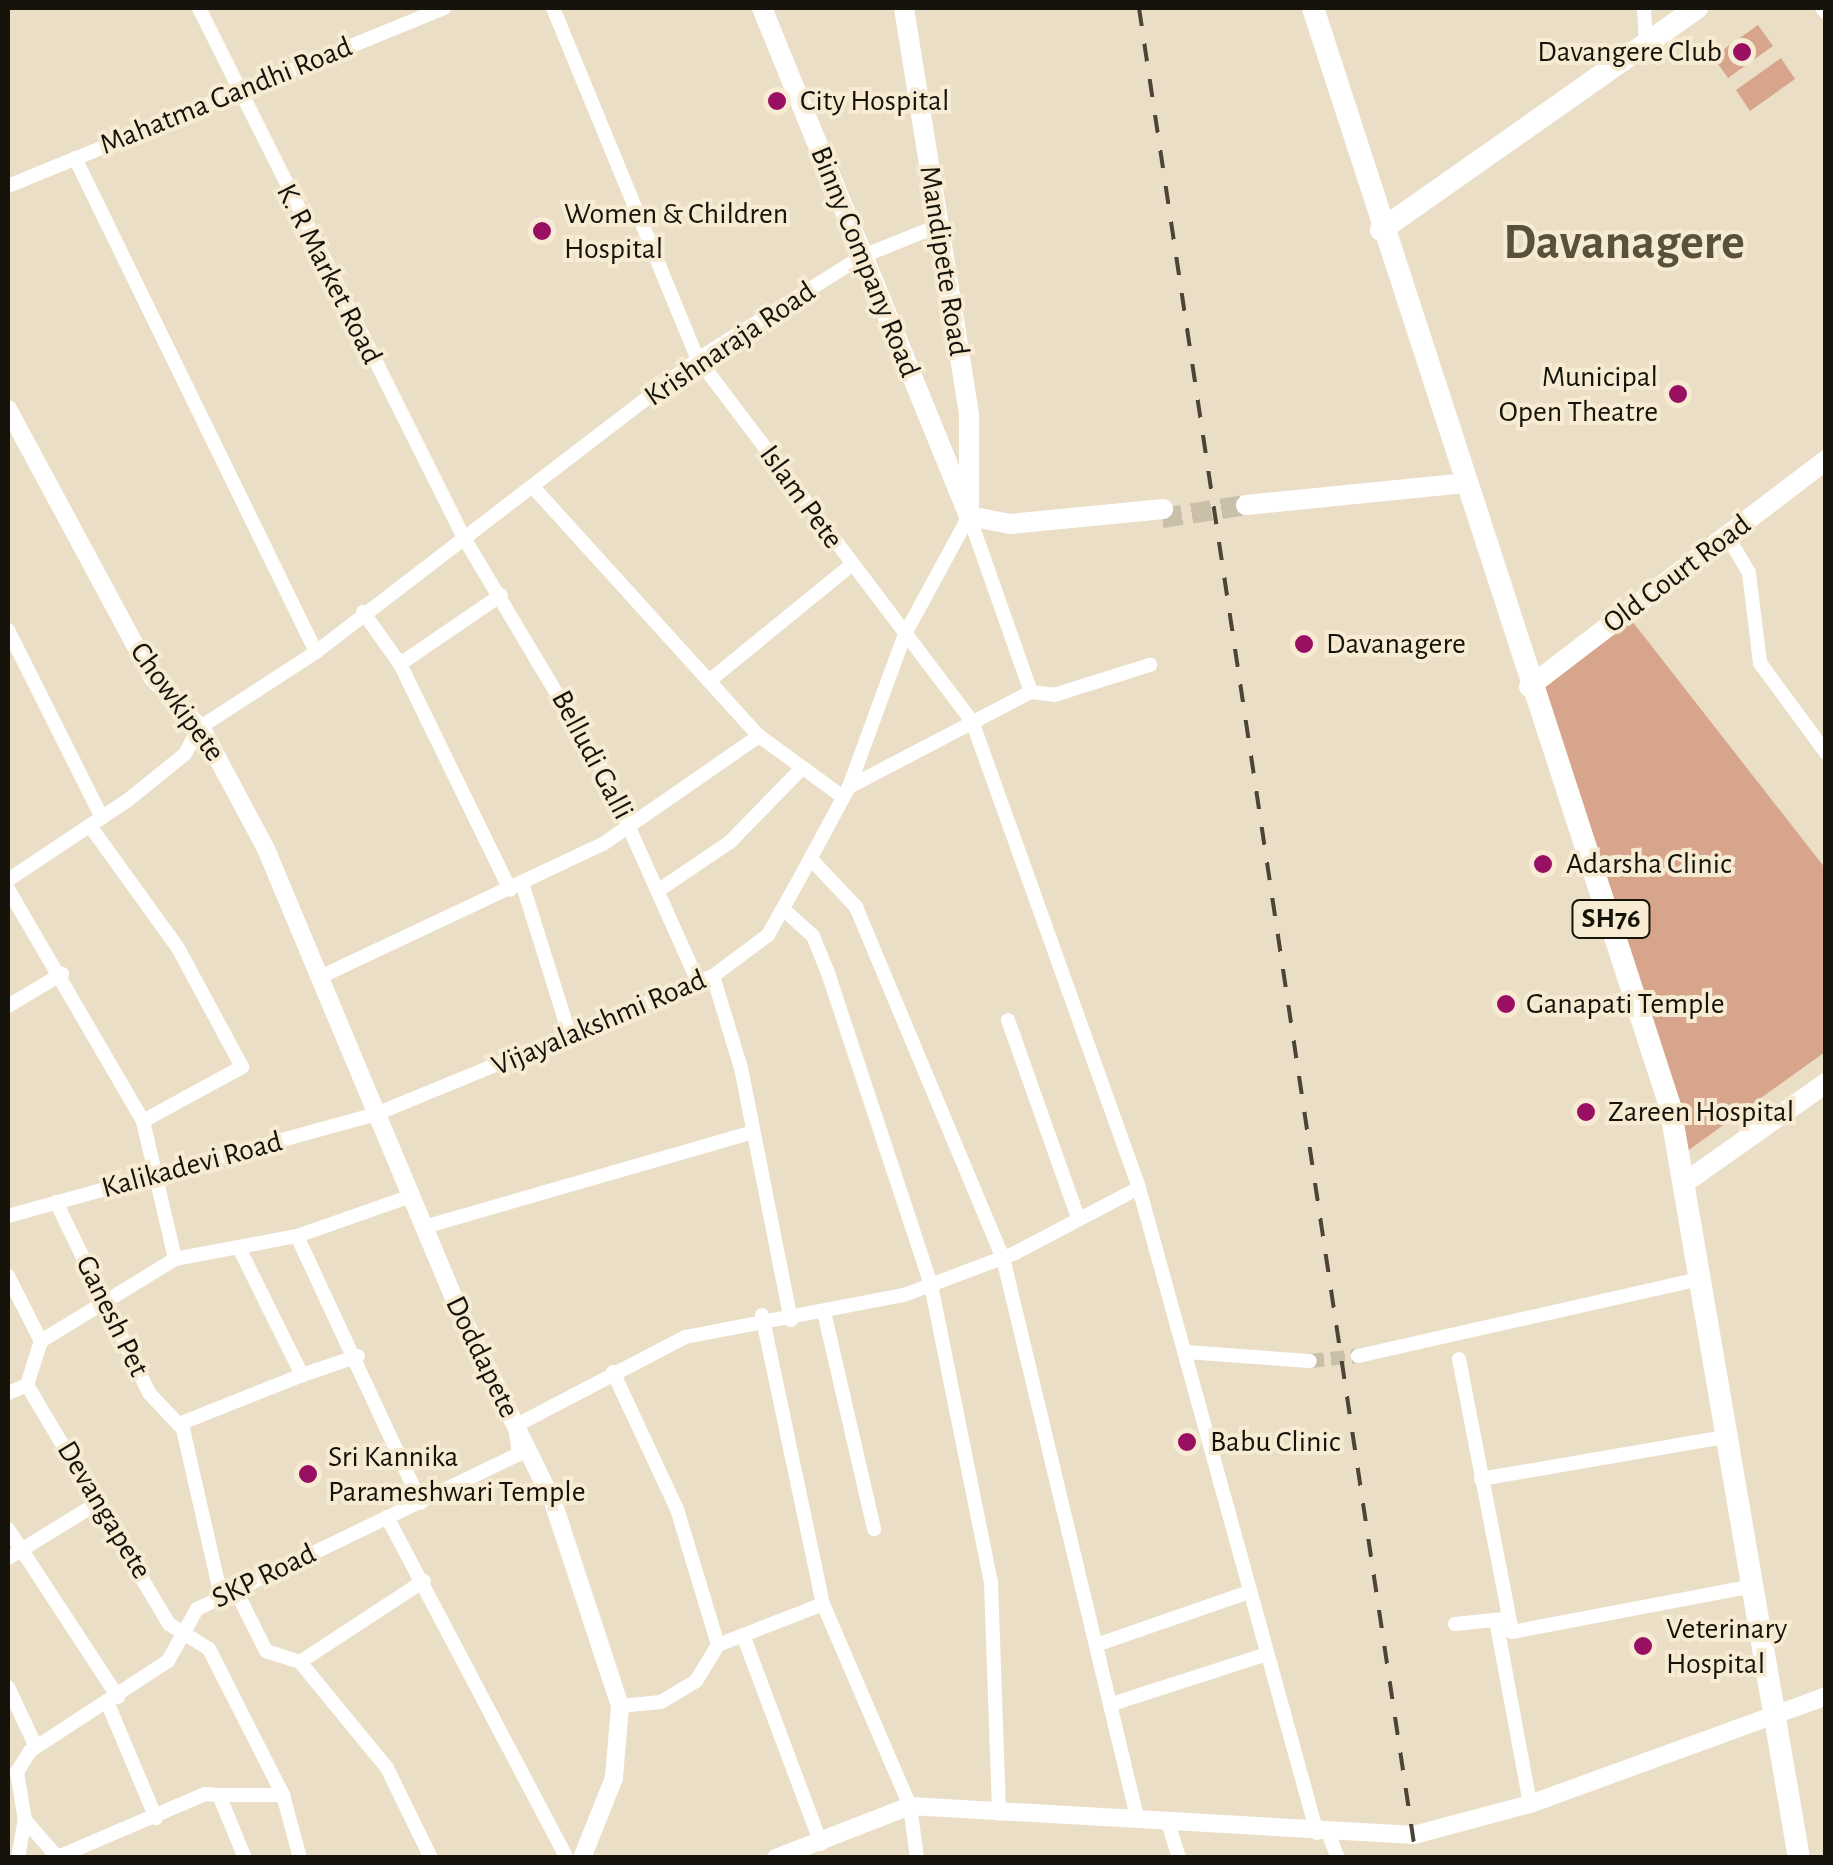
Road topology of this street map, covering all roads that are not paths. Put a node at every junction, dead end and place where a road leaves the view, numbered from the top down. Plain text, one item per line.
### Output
1 (199, 8) edge
2 (444, 8) edge
3 (553, 8) edge
4 (762, 8) edge
5 (904, 8) edge
6 (1313, 8) edge
7 (1644, 8) edge
8 (1697, 8) edge
9 (1646, 46) junction
10 (236, 89) junction
11 (75, 158) junction
12 (8, 186) edge
13 (940, 224) junction
14 (1382, 230) junction
15 (863, 256) junction
16 (698, 359) junction
17 (8, 408) edge
18 (1826, 460) edge
19 (1465, 479) junction
20 (533, 486) junction
21 (1246, 502) tunnel mouth
22 (1162, 514) tunnel mouth
23 (969, 520) junction
24 (1727, 535) junction
25 (464, 538) junction
26 (850, 565) junction
27 (501, 595) junction
28 (362, 612) junction
29 (8, 630) edge
30 (906, 634) junction
31 (316, 652) junction
32 (400, 664) junction
33 (1150, 665) dead end
34 (709, 681) junction
35 (1529, 687) junction
36 (1031, 692) junction
37 (972, 721) junction
38 (199, 728) junction
39 (759, 736) junction
40 (1826, 753) edge
41 (800, 770) junction
42 (846, 792) junction
43 (96, 822) junction
44 (631, 826) junction
45 (810, 859) junction
46 (8, 880) edge
47 (516, 886) junction
48 (662, 888) junction
49 (8, 889) edge
50 (783, 909) junction
51 (62, 974) junction
52 (713, 976) junction
53 (320, 977) junction
54 (698, 982) junction
55 (8, 1006) edge
56 (1008, 1020) dead end
57 (570, 1036) junction
58 (1826, 1083) edge
59 (376, 1114) junction
60 (143, 1120) junction
61 (753, 1132) junction
62 (150, 1177) junction
63 (1687, 1181) junction
64 (1139, 1188) junction
65 (410, 1196) junction
66 (56, 1202) junction
67 (8, 1216) edge
68 (1077, 1216) junction
69 (424, 1228) junction
70 (296, 1236) junction
71 (240, 1250) junction
72 (1004, 1258) junction
73 (175, 1259) junction
74 (8, 1276) edge
75 (1705, 1278) junction
76 (931, 1285) junction
77 (104, 1299) junction
78 (824, 1312) junction
79 (762, 1315) junction
80 (791, 1320) junction
81 (41, 1342) junction
82 (1186, 1352) junction
83 (358, 1356) junction
84 (1358, 1356) tunnel mouth
85 (1459, 1359) dead end
86 (1310, 1362) tunnel mouth
87 (612, 1372) junction
88 (302, 1376) junction
89 (26, 1385) junction
90 (8, 1392) edge
91 (179, 1424) junction
92 (515, 1426) junction
93 (1729, 1436) junction
94 (1481, 1479) junction
95 (101, 1502) junction
96 (421, 1503) junction
97 (387, 1517) junction
98 (874, 1528) dead end
99 (8, 1529) edge
100 (13, 1555) edge
101 (424, 1581) junction
102 (1753, 1586) junction
103 (228, 1593) junction
104 (1246, 1593) junction
105 (822, 1604) junction
106 (1502, 1619) junction
107 (1455, 1624) dead end
108 (181, 1635) junction
109 (742, 1635) junction
110 (1099, 1644) junction
111 (718, 1645) junction
112 (1264, 1656) junction
113 (300, 1662) junction
114 (8, 1687) edge
115 (1826, 1696) edge
116 (112, 1700) junction
117 (1112, 1704) junction
118 (620, 1706) junction
119 (1775, 1716) junction
120 (36, 1748) junction
121 (219, 1795) junction
122 (283, 1796) junction
123 (1530, 1804) junction
124 (910, 1806) junction
125 (8, 1810) edge
126 (998, 1814) junction
127 (156, 1818) junction
128 (25, 1820) junction
129 (1138, 1821) junction
130 (1168, 1822) junction
131 (1323, 1834) junction
132 (821, 1844) junction
133 (58, 1857) edge
134 (18, 1858) edge
135 (245, 1858) edge
136 (300, 1858) edge
137 (431, 1858) edge
138 (566, 1858) edge
139 (582, 1858) edge
140 (776, 1858) edge
141 (917, 1858) edge
142 (1180, 1858) edge
143 (1338, 1858) edge
144 (1799, 1858) edge

1 - 10 street, K. R Market Road
2 - 10 street, Mahatma Gandhi Road
3 - 16 street, Islam Pete
4 - 15 main road, Binny Company Road
5 - 13 main road, Mandipete Road
6 - 14 main road, SH76
7 - 9 street
8 - 9 main road
9 - 14 main road
10 - 11 street, Mahatma Gandhi Road
10 - 25 street, K. R Market Road
11 - 12 street, Mahatma Gandhi Road
11 - 31 street
13 - 15 street, Krishnaraja Road
13 - 23 main road, Mandipete Road
14 - 19 main road, SH76
15 - 16 street, Krishnaraja Road
15 - 23 main road, Binny Company Road
16 - 20 street, Krishnaraja Road
16 - 26 street, Islam Pete
17 - 38 street, Chowkipete
18 - 24 main road, Old Court Road
19 - 21 main road
19 - 35 main road, SH76
20 - 25 street, Krishnaraja Road
20 - 34 street
22 - 23 main road
23 - 30 street, Vijayalakshmi Road
23 - 36 street
24 - 35 main road, Old Court Road
24 - 40 street
25 - 27 street, Belludi Galli
25 - 28 street, Krishnaraja Road
26 - 30 street, Islam Pete
26 - 34 street
27 - 32 street
27 - 44 street, Belludi Galli
28 - 31 street, Krishnaraja Road
28 - 32 street
29 - 43 street
30 - 37 street, Islam Pete
30 - 42 street, Vijayalakshmi Road
31 - 38 street, Krishnaraja Road
32 - 47 street
33 - 36 street
34 - 39 street
35 - 63 main road, SH76
36 - 37 street
37 - 42 street
37 - 64 street, Islam Pete
38 - 43 street, Krishnaraja Road
38 - 53 street, Chowkipete
39 - 41 street
39 - 44 street
41 - 42 street
41 - 48 street
42 - 45 street, Vijayalakshmi Road
43 - 46 street, Krishnaraja Road
43 - 60 street
44 - 47 street
44 - 48 street, Belludi Galli
45 - 50 street, Vijayalakshmi Road
45 - 72 street
47 - 53 street
47 - 57 street
48 - 54 street, Belludi Galli
49 - 51 street
50 - 52 street, Vijayalakshmi Road
50 - 76 street
51 - 55 street
51 - 60 street
52 - 54 street, Vijayalakshmi Road
52 - 61 street
53 - 59 street, Chowkipete
54 - 57 street, Vijayalakshmi Road
56 - 68 street
57 - 59 street, Vijayalakshmi Road
58 - 63 main road
59 - 62 street, Kalikadevi Road
59 - 65 street, Doddapete
60 - 62 street
61 - 69 street
61 - 80 street
62 - 66 street, Kalikadevi Road
62 - 73 street
63 - 75 main road, SH76
64 - 68 street
64 - 82 street, Islam Pete
65 - 69 street, Doddapete
65 - 70 street
66 - 67 street, Kalikadevi Road
66 - 77 street, Ganesh Pet
68 - 72 street
69 - 92 street, Doddapete
70 - 71 street
70 - 83 street
71 - 73 street
71 - 88 street
72 - 76 street
72 - 110 street
73 - 77 street
74 - 81 street
75 - 84 street
75 - 93 main road, SH76
76 - 78 street
76 - 126 street
77 - 81 street
77 - 91 street, Ganesh Pet
78 - 80 street
78 - 98 street
79 - 80 street
79 - 87 street
79 - 105 street
81 - 89 street
82 - 86 street
82 - 104 street, Islam Pete
83 - 88 street
83 - 96 street
85 - 94 street
87 - 92 street
87 - 111 street
88 - 91 street
89 - 90 street
89 - 95 street, Devangapete
91 - 103 street, Ganesh Pet
92 - 96 street, SKP Road
92 - 118 street, Doddapete
93 - 94 street
93 - 102 main road, SH76
94 - 106 street
95 - 100 street
95 - 108 street, Devangapete
96 - 97 street, SKP Road
97 - 101 street
97 - 103 street, SKP Road
99 - 100 street
100 - 116 street
101 - 113 street
101 - 138 street
102 - 106 street
102 - 119 main road, SH76
103 - 108 street, SKP Road
103 - 113 street, Ganesh Pet
104 - 110 street
104 - 112 street, Islam Pete
105 - 109 street
105 - 124 street
106 - 107 street
106 - 123 street
108 - 116 street, SKP Road
108 - 122 street, Devangapete
109 - 111 street
109 - 132 street
110 - 117 street
111 - 118 street
112 - 117 street
112 - 131 street, Islam Pete
113 - 137 street, Ganesh Pet
114 - 120 street
115 - 119 street
116 - 120 street, SKP Road
116 - 127 street
117 - 129 street
118 - 139 street
119 - 123 street
119 - 144 main road, SH76
120 - 128 street
121 - 122 street
121 - 127 street
121 - 135 street
122 - 136 street, Devangapete
123 - 131 street
124 - 126 street
124 - 132 street
124 - 141 street
125 - 128 street
126 - 129 street
127 - 133 street
128 - 133 street
128 - 134 street
129 - 130 street
130 - 131 street
130 - 142 street
131 - 143 street, Islam Pete
132 - 140 street

